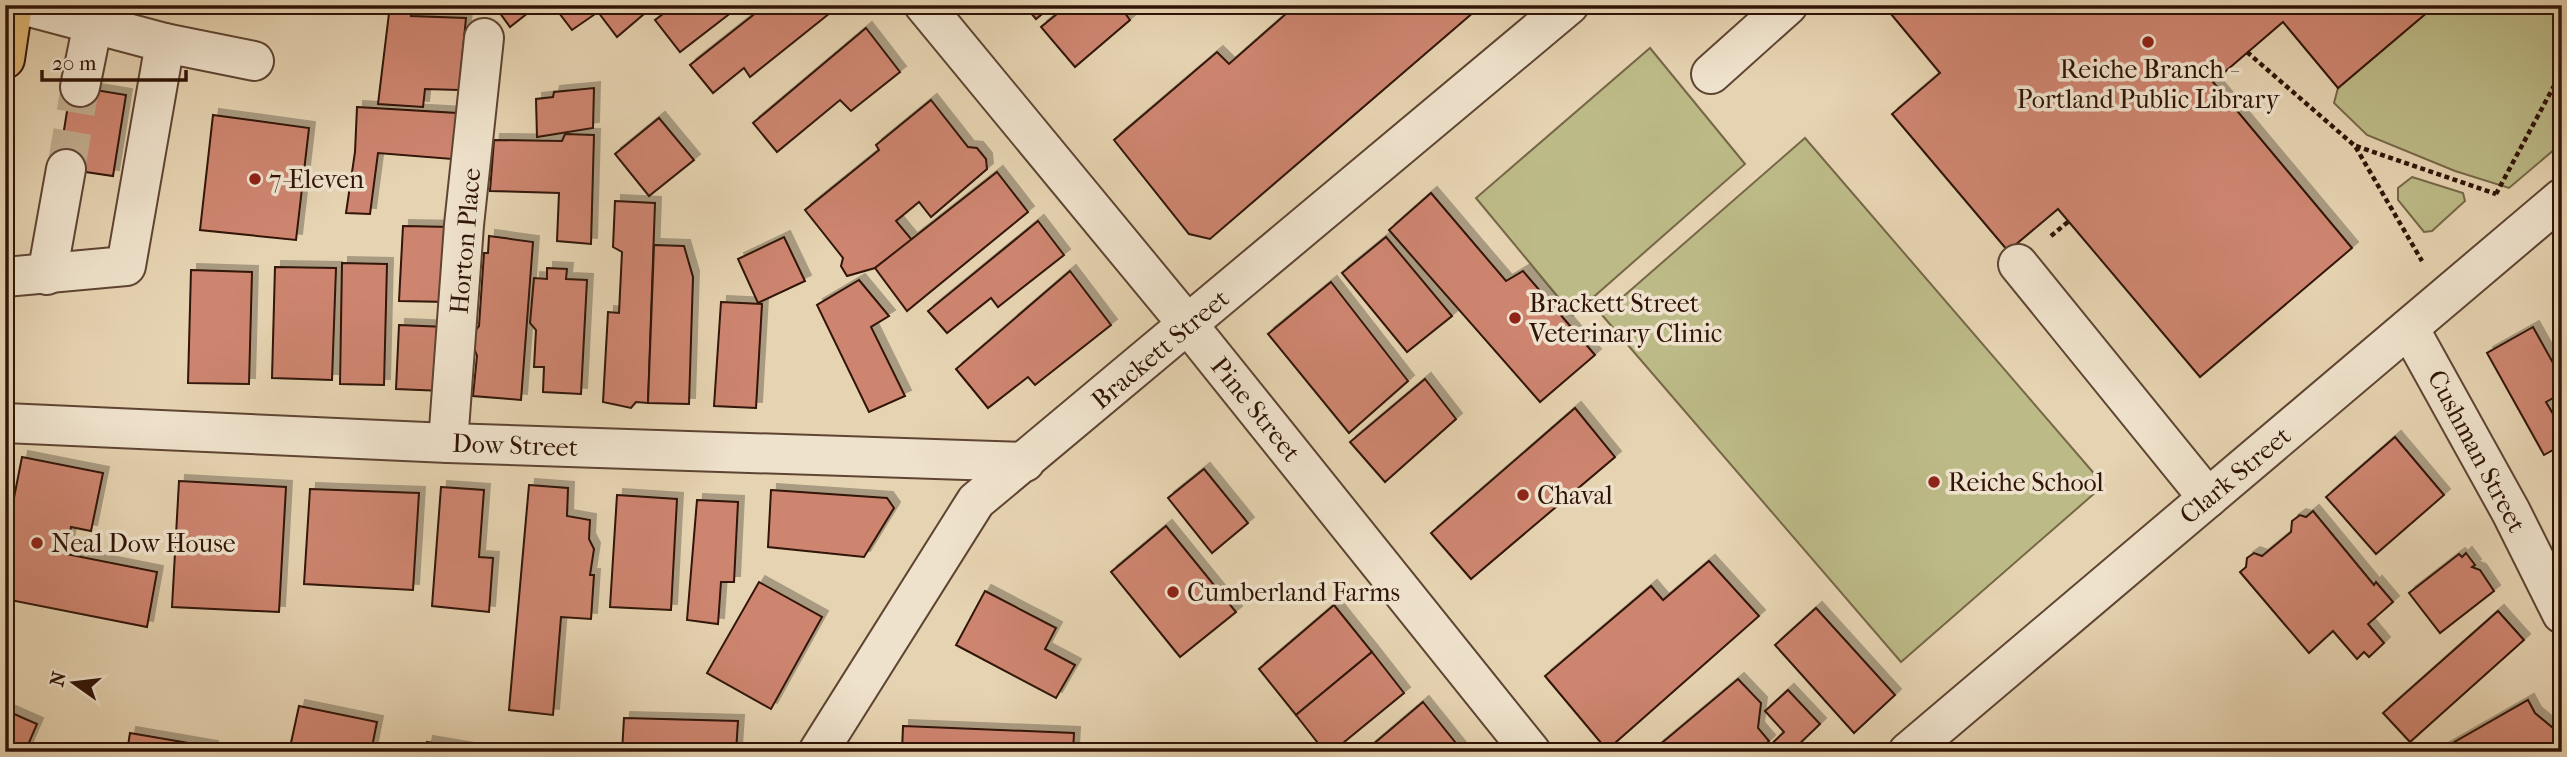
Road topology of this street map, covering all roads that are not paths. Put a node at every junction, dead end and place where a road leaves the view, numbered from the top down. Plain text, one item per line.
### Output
1 (13, 5) edge
2 (22, 5) edge
3 (924, 5) edge
4 (1569, 5) edge
5 (1788, 5) edge
6 (93, 23) junction
7 (484, 38) dead end
8 (165, 43) junction
9 (5, 59) edge
10 (254, 61) dead end
11 (1712, 74) dead end
12 (80, 88) tunnel mouth
13 (66, 169) tunnel mouth
14 (2562, 198) edge
15 (2018, 264) dead end
16 (47, 275) junction
17 (5, 277) edge
18 (1189, 326) junction
19 (2409, 328) junction
20 (5, 423) edge
21 (448, 443) junction
22 (1026, 462) junction
23 (2208, 498) junction
24 (2562, 614) edge
25 (818, 752) edge
26 (1531, 752) edge
27 (1908, 752) edge

1 - 9 main road
2 - 6 street
3 - 18 street, Pine Street
4 - 18 street, Brackett Street
5 - 11 street
6 - 8 street
6 - 12 street
7 - 21 street, Horton Place
8 - 10 street
8 - 16 street
13 - 16 street
14 - 19 street, Clark Street
15 - 23 street
16 - 17 street
18 - 22 street, Brackett Street
18 - 26 street, Pine Street
19 - 23 street, Clark Street
19 - 24 street, Cushman Street
20 - 21 street, Dow Street
21 - 22 street, Dow Street
22 - 25 street, Brackett Street
23 - 27 street, Clark Street

